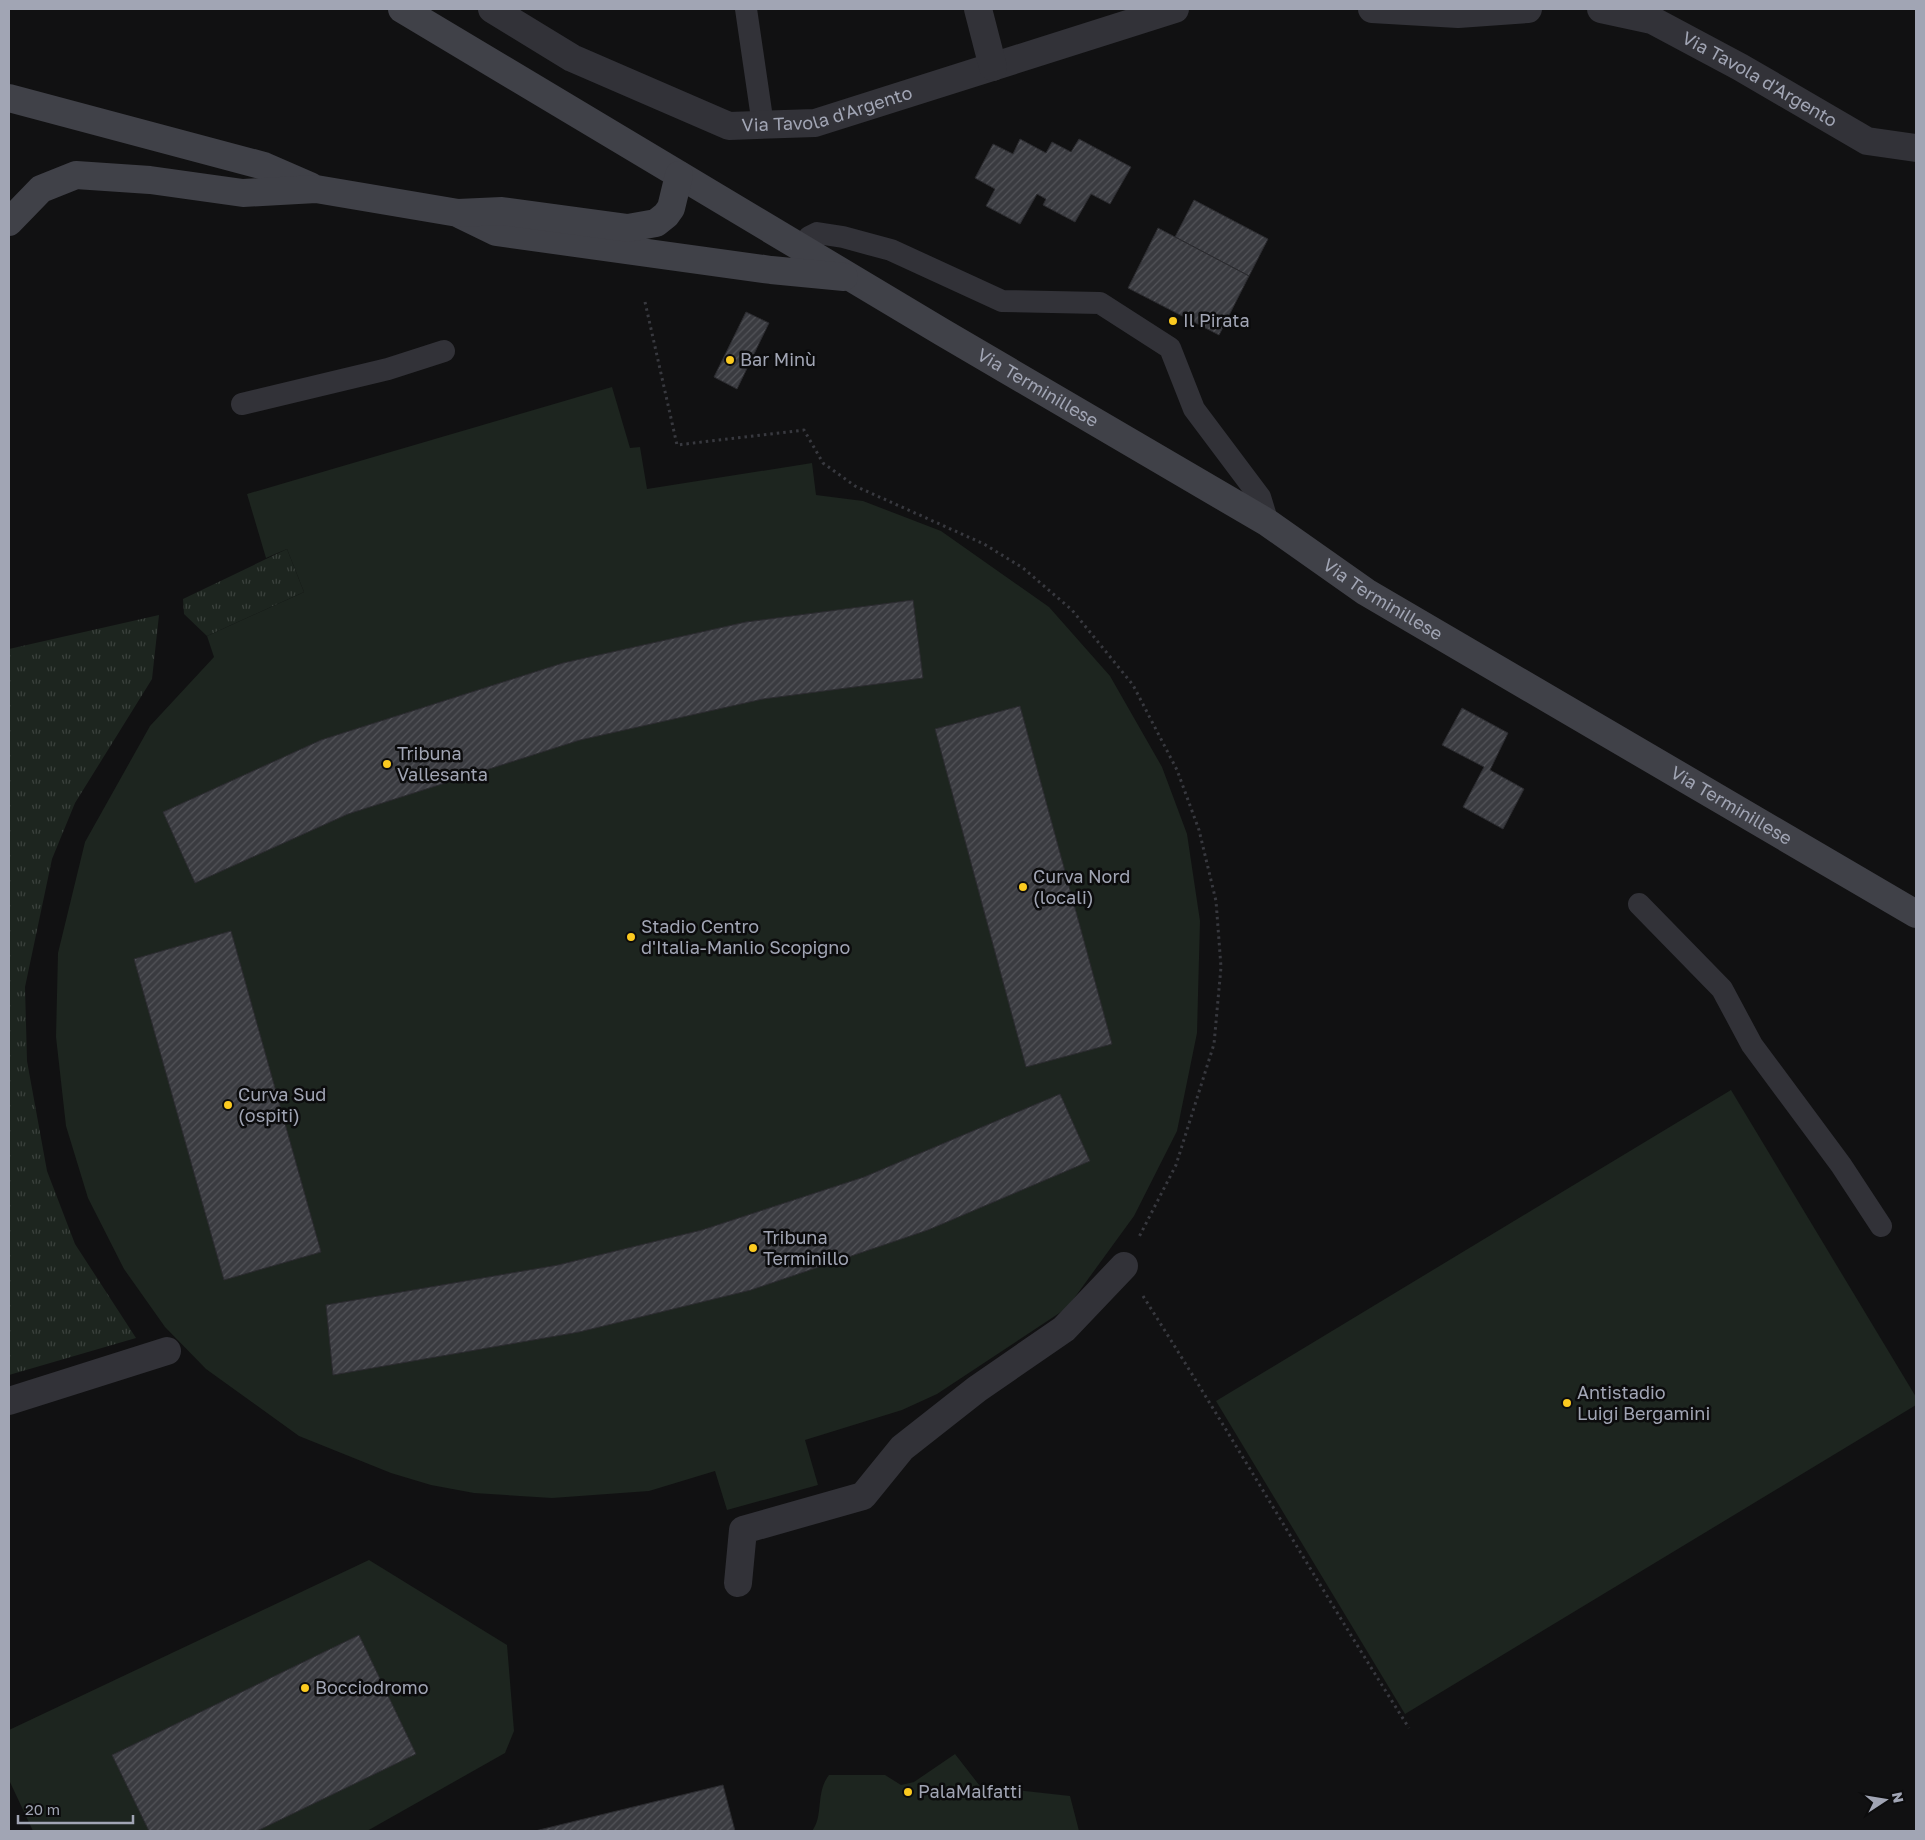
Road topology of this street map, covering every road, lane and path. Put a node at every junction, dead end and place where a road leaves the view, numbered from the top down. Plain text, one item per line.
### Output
1 (402, 9) edge
2 (492, 9) edge
3 (746, 9) edge
4 (978, 9) edge
5 (1176, 9) edge
6 (1372, 9) edge
7 (1528, 9) edge
8 (1601, 9) edge
9 (434, 19) edge
10 (993, 67) junction
11 (9, 98) edge
12 (763, 125) junction
13 (1916, 148) edge
14 (679, 175) junction
15 (316, 188) junction
16 (458, 213) junction
17 (9, 222) edge
18 (803, 249) junction
19 (852, 278) junction
20 (645, 302) dead end
21 (444, 351) dead end
22 (242, 404) dead end
23 (1268, 523) junction
24 (1639, 904) dead end
25 (1916, 914) edge
26 (1881, 1226) dead end
27 (1124, 1266) junction
28 (166, 1351) dead end
29 (9, 1400) edge
30 (738, 1583) dead end
31 (1409, 1728) dead end

1 - 9 main road, Via Terminillese
2 - 12 street, Via Tavola d'Argento
3 - 12 lane
4 - 10 street
5 - 10 street, Via Tavola d'Argento
6 - 7 street
8 - 13 street, Via Tavola d'Argento
9 - 14 main road, Via Terminillese
10 - 12 street, Via Tavola d'Argento
11 - 15 main road
14 - 16 main road
14 - 18 main road, Via Terminillese
15 - 16 main road
15 - 17 main road
16 - 19 main road
18 - 19 main road, Via Terminillese
18 - 23 lane
19 - 23 main road, Via Terminillese
20 - 27 path
21 - 22 lane
23 - 25 main road, Via Terminillese
24 - 26 lane
27 - 30 street
27 - 31 path
28 - 29 street

